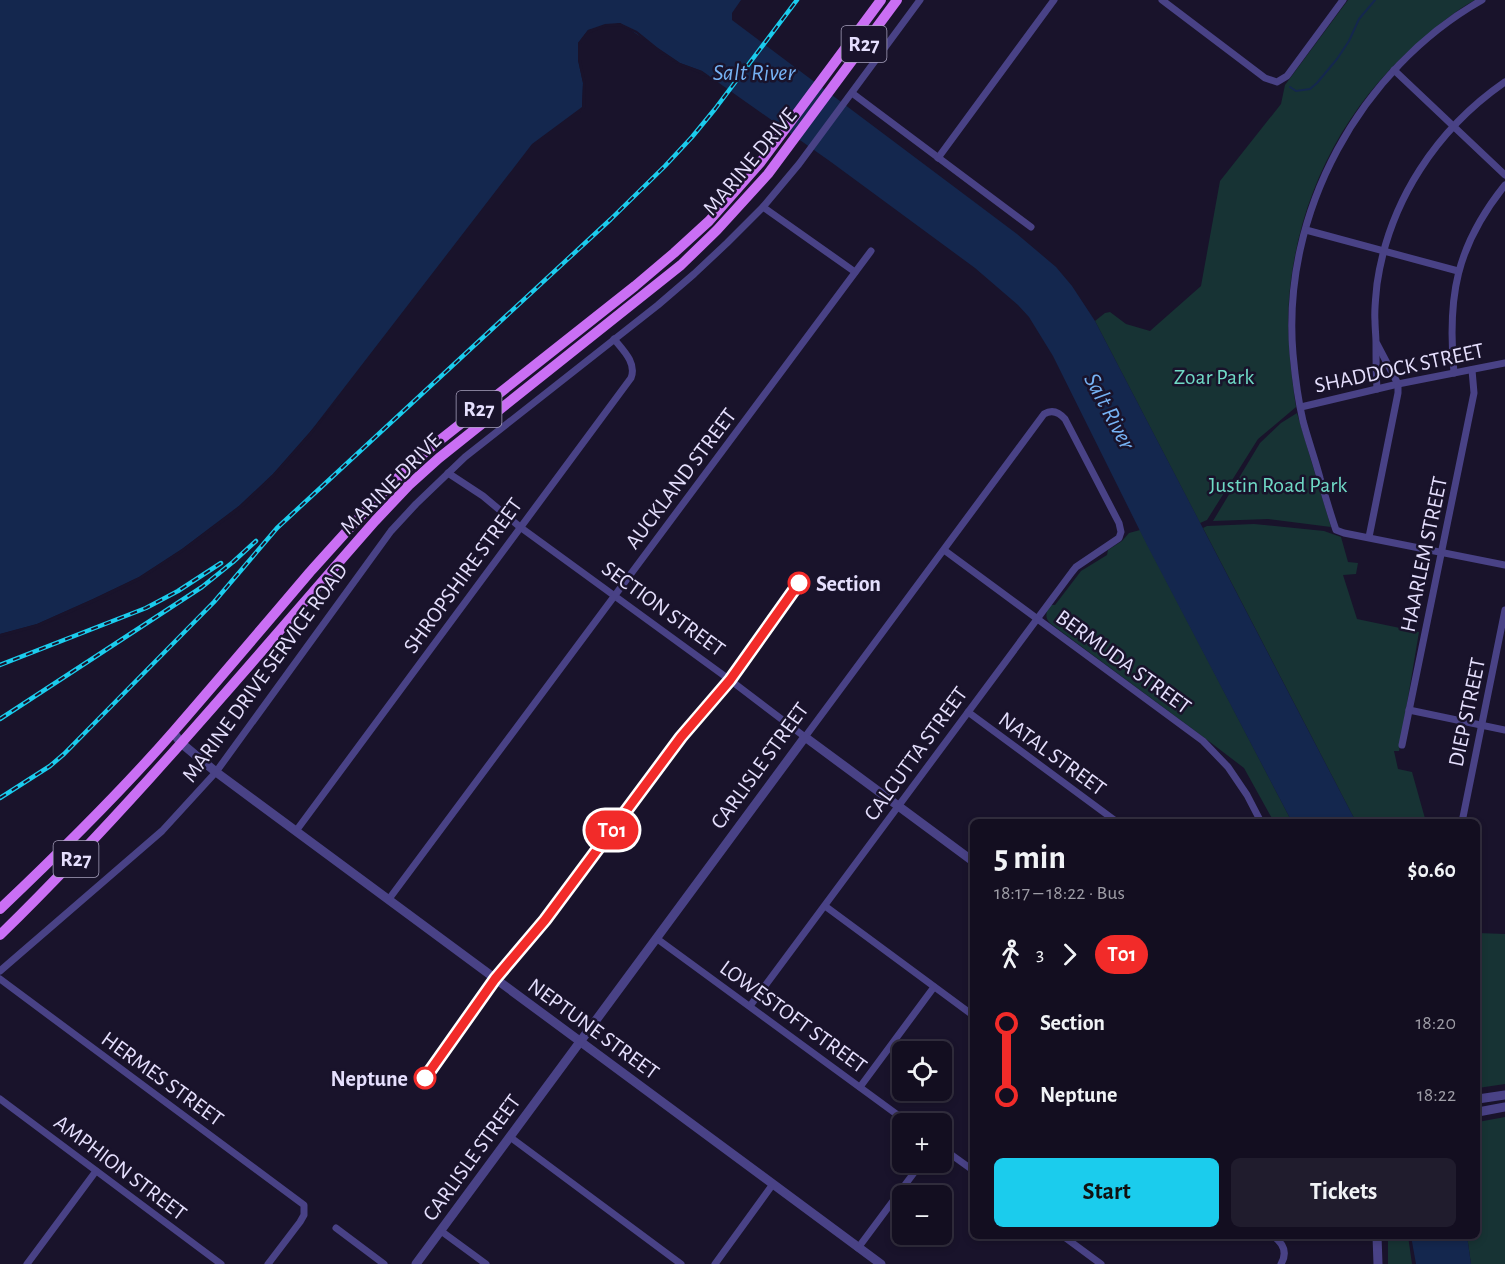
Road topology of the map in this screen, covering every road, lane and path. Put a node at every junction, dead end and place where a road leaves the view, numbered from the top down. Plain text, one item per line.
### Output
1 (881, 0) edge
2 (897, 0) edge
3 (920, 0) edge
4 (1054, 0) edge
5 (1162, 0) edge
6 (1343, 0) edge
7 (1482, 0) edge
8 (1394, 70) junction
9 (1505, 82) edge
10 (852, 93) junction
11 (1453, 126) junction
12 (938, 158) junction
13 (1505, 175) edge
14 (1505, 185) edge
15 (763, 207) junction
16 (1031, 227) dead end
17 (1306, 230) junction
18 (871, 251) dead end
19 (1384, 251) junction
20 (1458, 271) junction
21 (855, 272) junction
22 (614, 339) junction
23 (1376, 342) junction
24 (1505, 363) edge
25 (1472, 370) junction
26 (1454, 373) junction
27 (1398, 384) junction
28 (1377, 389) junction
29 (1301, 406) junction
30 (448, 473) junction
31 (520, 527) junction
32 (1120, 534) joint
33 (1369, 537) junction
34 (944, 550) junction
35 (1442, 552) junction
36 (1505, 565) edge
37 (614, 596) junction
38 (1505, 610) edge
39 (1036, 619) junction
40 (1409, 710) junction
41 (968, 712) junction
42 (1482, 726) junction
43 (1505, 730) edge
44 (173, 732) junction
45 (805, 737) junction
46 (181, 743) junction
47 (1402, 745) dead end
48 (216, 772) junction
49 (898, 806) junction
50 (1113, 819) edge
51 (1259, 819) edge
52 (1463, 819) edge
53 (296, 831) junction
54 (970, 859) edge
55 (389, 899) junction
56 (825, 906) junction
57 (0, 909) edge
58 (0, 935) edge
59 (656, 938) junction
60 (0, 971) edge
61 (0, 980) edge
62 (934, 987) junction
63 (750, 1006) junction
64 (970, 1013) edge
65 (580, 1041) junction
66 (860, 1087) junction
67 (1505, 1095) edge
68 (1480, 1099) edge
69 (1, 1101) edge
70 (1505, 1107) edge
71 (1480, 1112) edge
72 (895, 1113) edge
73 (510, 1137) junction
74 (952, 1155) edge
75 (970, 1168) edge
76 (96, 1171) junction
77 (914, 1173) edge
78 (773, 1184) junction
79 (336, 1228) dead end
80 (441, 1231) junction
81 (1067, 1239) edge
82 (1276, 1239) edge
83 (1377, 1239) edge
84 (858, 1248) junction
85 (27, 1264) edge
86 (221, 1264) edge
87 (268, 1264) edge
88 (384, 1264) edge
89 (417, 1264) edge
90 (486, 1264) edge
91 (681, 1264) edge
92 (715, 1264) edge
93 (881, 1264) edge
94 (1101, 1264) edge
95 (1281, 1264) edge
96 (1378, 1264) edge

1 - 44 main road, MARINE DRIVE / R27
2 - 46 main road, MARINE DRIVE / R27
3 - 10 street, MARINE DRIVE SERVICE ROAD
4 - 12 street
5 - 6 street
7 - 8 street
8 - 11 street
8 - 17 street
9 - 11 street
10 - 12 street
10 - 15 street, MARINE DRIVE SERVICE ROAD
11 - 13 street
11 - 19 street
12 - 16 street
14 - 20 street
15 - 21 street
15 - 22 street, MARINE DRIVE SERVICE ROAD
17 - 19 street
17 - 29 street
18 - 21 street, AUCKLAND STREET
19 - 20 street
19 - 23 street
20 - 26 street
21 - 37 street, AUCKLAND STREET
22 - 30 street, MARINE DRIVE SERVICE ROAD
22 - 31 street, SHROPSHIRE STREET
23 - 27 street
23 - 28 street
24 - 25 street, SHADDOCK STREET
25 - 26 street, SHADDOCK STREET
25 - 35 street, HAARLEM STREET
26 - 27 street, SHADDOCK STREET
27 - 28 street, SHADDOCK STREET
27 - 33 street
28 - 29 street, SHADDOCK STREET
29 - 33 street
30 - 31 street, SECTION STREET
30 - 48 street, MARINE DRIVE SERVICE ROAD
31 - 37 street, SECTION STREET
31 - 53 street, SHROPSHIRE STREET
32 - 34 street, CARLISLE STREET
32 - 39 street, CALCUTTA STREET
33 - 35 street
34 - 39 street, BERMUDA STREET
34 - 45 street, CARLISLE STREET
35 - 36 street
35 - 40 street, HAARLEM STREET
37 - 45 street, SECTION STREET
37 - 55 street, AUCKLAND STREET
38 - 42 street, DIEP STREET
39 - 41 street, CALCUTTA STREET
39 - 51 street, BERMUDA STREET
40 - 42 street
40 - 47 street, HAARLEM STREET
41 - 49 street, CALCUTTA STREET
41 - 50 street, NATAL STREET
42 - 43 street
42 - 52 street, DIEP STREET
44 - 46 street, NEPTUNE STREET
44 - 57 main road, MARINE DRIVE / R27
45 - 49 street, SECTION STREET
45 - 59 street, CARLISLE STREET
46 - 48 street, NEPTUNE STREET
46 - 58 main road, MARINE DRIVE / R27
48 - 53 street, NEPTUNE STREET
48 - 60 street, MARINE DRIVE SERVICE ROAD
49 - 54 street, SECTION STREET
49 - 56 street, CALCUTTA STREET
53 - 55 street, NEPTUNE STREET
55 - 65 street, NEPTUNE STREET
56 - 62 street
56 - 63 street, CALCUTTA STREET
59 - 63 street, LOWESTOFT STREET
59 - 65 street, CARLISLE STREET
61 - 87 street, HERMES STREET
62 - 64 street
62 - 66 street
63 - 66 street, LOWESTOFT STREET
65 - 73 street, CARLISLE STREET
65 - 78 street, NEPTUNE STREET
66 - 72 street, LOWESTOFT STREET
67 - 68 street
69 - 76 street, AMPHION STREET
70 - 71 street
73 - 80 street, CARLISLE STREET
73 - 91 street
74 - 75 street
76 - 85 street
76 - 86 street, AMPHION STREET
77 - 84 street
78 - 84 street, NEPTUNE STREET
78 - 92 street
79 - 88 street
80 - 89 street, CARLISLE STREET
80 - 90 street
81 - 94 street
82 - 95 street
83 - 96 street
84 - 93 street, NEPTUNE STREET

